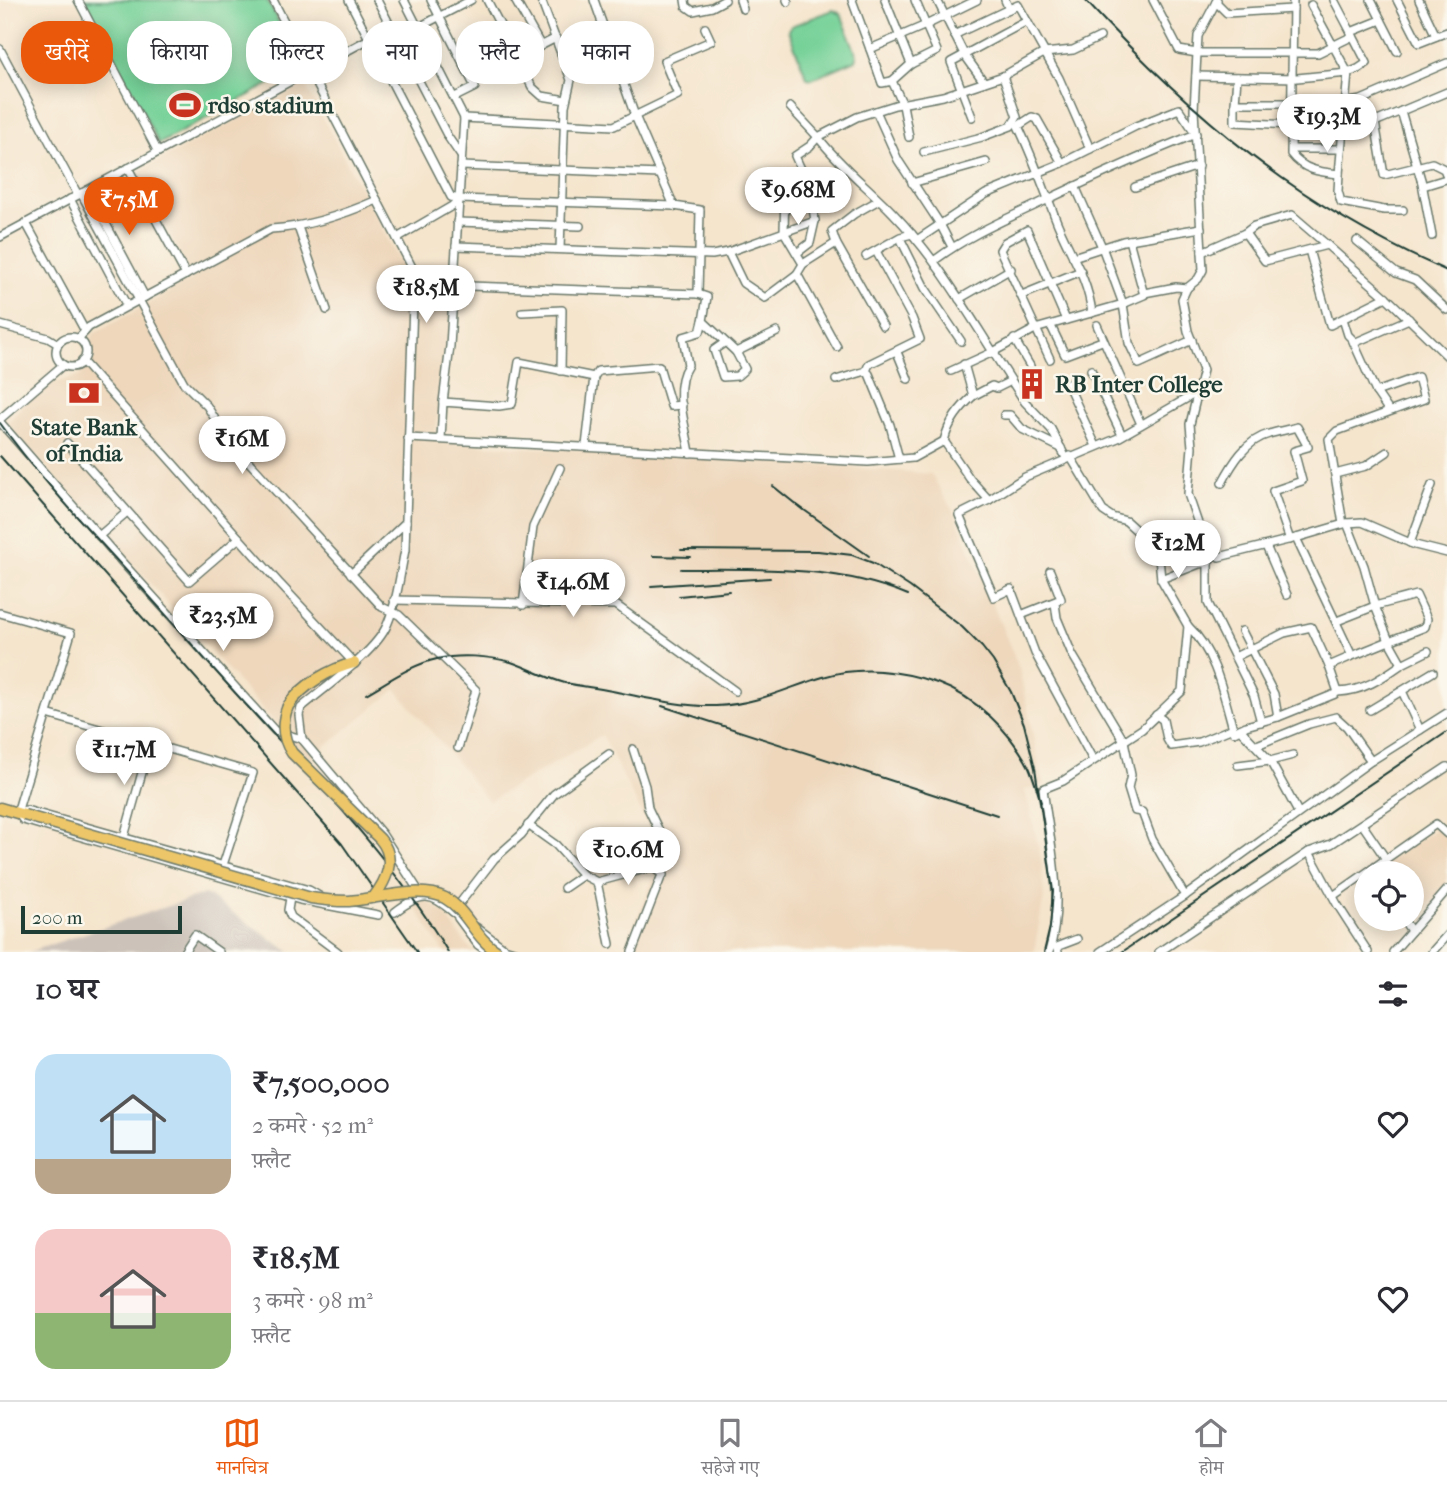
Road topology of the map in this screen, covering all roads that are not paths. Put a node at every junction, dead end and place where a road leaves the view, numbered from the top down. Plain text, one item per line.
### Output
1 (78, 0) edge
2 (273, 0) edge
3 (349, 0) edge
4 (377, 0) edge
5 (404, 0) edge
6 (430, 0) edge
7 (471, 0) edge
8 (487, 0) edge
9 (515, 0) edge
10 (541, 0) edge
11 (594, 0) edge
12 (685, 0) edge
13 (725, 0) edge
14 (740, 0) edge
15 (852, 0) edge
16 (885, 0) edge
17 (915, 0) edge
18 (937, 0) edge
19 (1005, 0) edge
20 (1153, 0) edge
21 (1334, 0) edge
22 (1371, 0) edge
23 (1397, 0) edge
24 (1419, 0) edge
25 (974, 1) edge
26 (1217, 1) edge
27 (460, 2) edge
28 (1293, 4) edge
29 (1311, 5) dead end
30 (743, 9) dead end
31 (1009, 9) junction
32 (439, 16) junction
33 (945, 16) junction
34 (1381, 20) junction
35 (284, 21) edge
36 (388, 21) edge
37 (415, 21) edge
38 (429, 21) edge
39 (498, 21) edge
40 (527, 21) edge
41 (1027, 21) junction
42 (362, 25) edge
43 (926, 25) junction
44 (705, 29) dead end
45 (1447, 33) edge
46 (1352, 34) junction
47 (954, 35) junction
48 (900, 36) junction
49 (1436, 36) junction
50 (1100, 37) dead end
51 (556, 38) junction
52 (544, 44) edge
53 (1331, 46) junction
54 (0, 49) edge
55 (870, 49) junction
56 (1397, 51) dead end
57 (1293, 52) junction
58 (1044, 53) junction
59 (1197, 53) junction
60 (964, 54) junction
61 (1447, 63) edge
62 (911, 64) junction
63 (442, 72) edge
64 (1348, 73) junction
65 (1003, 76) junction
66 (1196, 76) junction
67 (1237, 77) junction
68 (1291, 78) junction
69 (892, 82) junction
70 (984, 82) junction
71 (286, 84) edge
72 (317, 84) edge
73 (393, 84) edge
74 (421, 84) edge
75 (530, 84) edge
76 (962, 90) junction
77 (1447, 92) edge
78 (455, 97) junction
79 (566, 100) junction
80 (1235, 103) junction
81 (1290, 103) junction
82 (1345, 103) junction
83 (903, 105) junction
84 (790, 107) dead end
85 (876, 111) junction
86 (1401, 111) junction
87 (635, 116) junction
88 (972, 117) dead end
89 (464, 118) junction
90 (1375, 122) junction
91 (565, 123) junction
92 (1291, 125) junction
93 (1344, 128) junction
94 (1196, 134) junction
95 (818, 137) junction
96 (909, 137) dead end
97 (1090, 149) junction
98 (1292, 149) junction
99 (1341, 149) junction
100 (158, 152) junction
101 (924, 152) dead end
102 (461, 156) junction
103 (986, 162) dead end
104 (1062, 163) junction
105 (461, 166) junction
106 (1198, 166) junction
107 (1418, 166) junction
108 (128, 168) junction
109 (563, 170) junction
110 (1037, 173) junction
111 (660, 174) junction
112 (1339, 174) junction
113 (1447, 174) edge
114 (912, 183) junction
115 (1074, 186) junction
116 (1423, 186) junction
117 (1135, 187) dead end
118 (785, 190) dead end
119 (79, 194) junction
120 (1049, 198) junction
121 (459, 199) junction
122 (377, 200) junction
123 (879, 200) junction
124 (562, 203) junction
125 (674, 206) junction
126 (1404, 210) dead end
127 (815, 221) junction
128 (457, 222) junction
129 (26, 223) junction
130 (940, 224) junction
131 (561, 225) junction
132 (580, 226) dead end
133 (298, 227) junction
134 (1201, 228) junction
135 (784, 232) junction
136 (1245, 233) junction
137 (1432, 236) dead end
138 (0, 237) edge
139 (914, 237) junction
140 (397, 238) junction
141 (1129, 240) junction
142 (1357, 241) dead end
143 (836, 243) junction
144 (902, 243) dead end
145 (1327, 245) junction
146 (456, 246) junction
147 (952, 247) junction
148 (1102, 247) junction
149 (560, 249) junction
150 (1309, 250) junction
151 (876, 251) junction
152 (728, 252) junction
153 (1202, 252) junction
154 (797, 253) junction
155 (699, 255) junction
156 (866, 256) dead end
157 (1073, 257) junction
158 (935, 260) junction
159 (803, 264) junction
160 (1011, 269) junction
161 (1082, 271) junction
162 (797, 274) junction
163 (186, 275) junction
164 (414, 284) junction
165 (454, 284) junction
166 (1050, 284) junction
167 (1187, 288) junction
168 (1144, 293) junction
169 (698, 294) junction
170 (1022, 295) junction
171 (1386, 297) junction
172 (141, 299) junction
173 (959, 299) junction
174 (1123, 304) junction
175 (127, 306) junction
176 (327, 310) dead end
177 (1447, 310) edge
178 (522, 312) dead end
179 (1092, 313) junction
180 (1343, 319) junction
181 (1409, 319) junction
182 (1066, 320) junction
183 (703, 321) junction
184 (0, 325) edge
185 (883, 326) dead end
186 (1051, 326) junction
187 (1097, 326) dead end
188 (1035, 329) junction
189 (85, 331) junction
190 (777, 332) dead end
191 (1014, 338) junction
192 (78, 339) junction
193 (1192, 340) junction
194 (961, 341) dead end
195 (1102, 341) junction
196 (724, 342) junction
197 (1354, 342) junction
198 (58, 344) junction
199 (837, 347) dead end
200 (736, 352) junction
201 (897, 352) junction
202 (993, 352) junction
203 (1447, 356) edge
204 (1050, 359) dead end
205 (82, 361) junction
206 (964, 364) junction
207 (63, 365) junction
208 (1030, 366) dead end
209 (1091, 370) dead end
210 (561, 371) junction
211 (866, 371) junction
212 (951, 371) dead end
213 (594, 377) junction
214 (908, 379) dead end
215 (836, 380) dead end
216 (1012, 381) junction
217 (1066, 383) dead end
218 (1198, 392) junction
219 (1376, 392) junction
220 (973, 396) junction
221 (443, 402) junction
222 (682, 405) junction
223 (1389, 411) junction
224 (1004, 415) dead end
225 (0, 420) edge
226 (1141, 424) junction
227 (1122, 435) junction
228 (408, 438) junction
229 (440, 439) junction
230 (944, 441) junction
231 (67, 443) dead end
232 (586, 446) junction
233 (1096, 446) junction
234 (1061, 449) junction
235 (1387, 452) dead end
236 (690, 453) junction
237 (1068, 457) junction
238 (899, 459) junction
239 (560, 468) dead end
240 (1335, 474) junction
241 (1222, 483) dead end
242 (1432, 485) dead end
243 (989, 500) junction
244 (127, 512) junction
245 (406, 522) junction
246 (1345, 524) junction
247 (99, 536) junction
248 (239, 538) junction
249 (1293, 539) junction
250 (1410, 543) junction
251 (1266, 545) junction
252 (1214, 553) junction
253 (1447, 553) edge
254 (1208, 563) junction
255 (1050, 571) dead end
256 (351, 574) junction
257 (1161, 579) junction
258 (1287, 595) dead end
259 (394, 600) junction
260 (1055, 603) junction
261 (523, 605) junction
262 (1375, 606) junction
263 (391, 611) junction
264 (0, 613) edge
265 (1021, 615) junction
266 (1337, 621) junction
267 (1188, 626) junction
268 (1242, 631) dead end
269 (1389, 641) junction
270 (1251, 648) junction
271 (1428, 651) dead end
272 (1352, 656) junction
273 (1235, 657) junction
274 (354, 663) junction
275 (1402, 664) junction
276 (1329, 666) junction
277 (1433, 673) dead end
278 (735, 691) dead end
279 (1402, 691) junction
280 (1335, 694) dead end
281 (1370, 710) dead end
282 (1447, 713) edge
283 (47, 714) junction
284 (1156, 715) junction
285 (1278, 717) junction
286 (1261, 722) junction
287 (1237, 729) junction
288 (1420, 730) junction
289 (302, 739) junction
290 (1124, 741) junction
291 (150, 744) junction
292 (1256, 745) junction
293 (458, 748) dead end
294 (633, 748) dead end
295 (609, 754) dead end
296 (1293, 755) dead end
297 (1093, 760) junction
298 (1270, 761) junction
299 (1371, 761) junction
300 (1238, 765) dead end
301 (1447, 767) edge
302 (0, 808) edge
303 (1298, 812) junction
304 (20, 814) junction
305 (1362, 824) junction
306 (528, 825) junction
307 (1447, 834) edge
308 (124, 837) junction
309 (1309, 852) junction
310 (1386, 859) junction
311 (1384, 861) edge
312 (223, 865) junction
313 (583, 875) junction
314 (663, 875) junction
315 (597, 882) junction
316 (1354, 882) edge
317 (564, 888) dead end
318 (1447, 890) edge
319 (1185, 896) junction
320 (1333, 896) junction
321 (422, 897) junction
322 (290, 898) junction
323 (373, 898) junction
324 (338, 909) junction
325 (397, 911) dead end
326 (453, 912) junction
327 (378, 915) dead end
328 (1424, 916) edge
329 (1411, 931) edge
330 (1447, 935) edge
331 (1077, 939) dead end
332 (610, 944) dead end
333 (184, 952) edge
334 (219, 952) edge
335 (338, 952) edge
336 (488, 952) edge
337 (498, 952) edge
338 (517, 952) edge
339 (632, 952) edge
340 (1049, 952) edge
341 (1058, 952) edge
342 (1101, 952) edge
343 (1159, 952) edge
344 (1368, 952) edge
345 (1393, 952) edge
346 (1433, 952) edge

1 - 100 street
2 - 35 street
3 - 42 street
4 - 36 street
5 - 37 street
6 - 32 street
7 - 27 street
8 - 39 street
9 - 40 street
10 - 51 street
11 - 87 street
12 - 13 street
14 - 30 street
15 - 55 street
16 - 48 street
17 - 43 street
18 - 33 street
19 - 31 street
20 - 59 street
21 - 46 street
22 - 34 street
23 - 49 street
24 - 49 street
25 - 33 street
26 - 28 street
26 - 59 street
27 - 32 street
28 - 57 street
29 - 53 street
31 - 41 street
31 - 47 street
32 - 38 street
32 - 78 street
33 - 43 street
33 - 47 street
34 - 46 street
34 - 56 street
41 - 58 street
41 - 60 street
43 - 48 street
43 - 62 street
44 - 87 street
45 - 49 street
46 - 53 street
46 - 64 street
47 - 60 street
48 - 55 street
48 - 62 street
50 - 58 street
51 - 52 street
51 - 79 street
53 - 57 street
53 - 64 street
54 - 119 street
55 - 69 street
57 - 59 street
57 - 68 street
58 - 65 street
58 - 97 street
59 - 66 street
60 - 70 street
60 - 76 street
61 - 82 street
62 - 69 street
63 - 78 street
64 - 68 street
64 - 82 street
65 - 70 street
65 - 101 street
66 - 67 street
66 - 94 street
67 - 68 street
67 - 80 street
68 - 81 street
69 - 83 street
70 - 76 street
71 - 100 street
72 - 122 street
73 - 121 street
74 - 102 street
75 - 79 street
76 - 83 street
76 - 88 street
77 - 86 street
78 - 89 street
79 - 91 street
80 - 81 street
80 - 92 street
81 - 82 street
81 - 92 street
82 - 93 street
83 - 85 street
83 - 96 street
84 - 95 street
85 - 95 street
85 - 114 street
86 - 90 street
86 - 107 street
87 - 91 street
87 - 111 street
89 - 91 street
89 - 102 street
90 - 93 street
90 - 107 street
91 - 109 street
92 - 93 street
92 - 98 street
93 - 99 street
94 - 97 street
94 - 106 street
94 - 115 street
95 - 123 street
95 - 127 street
97 - 104 street
98 - 99 street
98 - 112 street
99 - 112 street
100 - 108 street
102 - 105 street
103 - 114 street
104 - 110 street
104 - 110 street
105 - 109 street
105 - 121 street
106 - 117 street
106 - 134 street
107 - 113 street
107 - 116 street
108 - 119 street
108 - 163 street
109 - 111 street
109 - 124 street
110 - 120 street
110 - 130 street
111 - 125 street
112 - 126 street
113 - 116 street
114 - 130 street
115 - 120 street
115 - 148 street
116 - 137 street
118 - 135 street
119 - 129 street
119 - 172 street
119 - 175 street
120 - 147 street
120 - 157 street
121 - 124 street
121 - 128 street
121 - 140 street
122 - 133 street
122 - 140 street
123 - 139 street
123 - 143 street
124 - 125 street
124 - 131 street
125 - 155 street
127 - 135 street
127 - 154 street
128 - 131 street
128 - 146 street
129 - 138 street
129 - 189 street
130 - 139 street
130 - 147 street
131 - 132 street
131 - 149 street
133 - 163 street
133 - 176 street
134 - 141 street
134 - 153 street
135 - 152 street
135 - 154 street
136 - 145 street
136 - 150 street
136 - 153 street
139 - 151 street
139 - 158 street
140 - 164 street
141 - 148 street
141 - 168 street
142 - 177 street
143 - 159 street
143 - 185 street
144 - 194 street
145 - 150 street
145 - 171 street
146 - 149 street
146 - 165 street
147 - 158 street
148 - 157 street
148 - 174 street
149 - 155 street
150 - 180 street
151 - 156 street
151 - 201 street
152 - 155 street
152 - 162 street
153 - 167 street
154 - 159 street
155 - 169 street
157 - 161 street
158 - 173 street
159 - 162 street
160 - 166 street
160 - 170 street
160 - 173 street
161 - 166 street
161 - 179 street
162 - 199 street
163 - 172 street
164 - 165 street
164 - 228 street
165 - 169 street
165 - 221 street
166 - 170 street
166 - 182 street
167 - 168 street
167 - 193 street
168 - 174 street
169 - 183 street
170 - 188 street
171 - 180 street
171 - 181 street
172 - 175 street
172 - 256 street
173 - 202 street
174 - 179 street
174 - 193 street
175 - 189 street
178 - 210 street
179 - 182 street
180 - 197 street
181 - 197 street
181 - 203 street
182 - 186 street
183 - 196 street
183 - 222 street
184 - 198 street
186 - 188 street
186 - 195 street
187 - 195 street
188 - 191 street
188 - 204 street
189 - 192 street
190 - 200 street
191 - 202 street
191 - 208 street
192 - 198 street
192 - 205 street
193 - 218 street
195 - 226 street
196 - 200 street
196 - 200 street
197 - 219 street
198 - 207 street
201 - 211 street
201 - 214 street
202 - 206 street
202 - 216 street
205 - 207 street
205 - 248 street
206 - 212 street
206 - 220 street
207 - 225 street
209 - 227 street
210 - 213 street
210 - 221 street
211 - 215 street
211 - 238 street
213 - 222 street
213 - 232 street
216 - 220 street
216 - 234 street
217 - 233 street
218 - 226 street
218 - 252 street
219 - 223 street
219 - 223 street
220 - 230 street
221 - 229 street
222 - 236 street
223 - 240 street
224 - 234 street
225 - 247 street
226 - 227 street
227 - 233 street
228 - 229 street
228 - 245 street
229 - 232 street
230 - 238 street
230 - 243 street
231 - 244 street
232 - 236 street
233 - 237 street
234 - 237 street
235 - 240 street
236 - 238 street
237 - 243 street
237 - 257 street
239 - 261 street
240 - 246 street
241 - 249 street
242 - 250 street
243 - 265 street
244 - 247 street
244 - 248 street
245 - 256 street
245 - 259 street
246 - 249 street
246 - 250 street
246 - 262 street
247 - 289 street
248 - 274 street
249 - 251 street
249 - 266 street
250 - 253 street
251 - 252 street
251 - 258 street
252 - 254 street
254 - 257 street
254 - 273 street
255 - 260 street
256 - 263 street
257 - 267 street
259 - 261 street
259 - 263 street
260 - 265 street
260 - 290 street
261 - 278 street
262 - 266 street
262 - 269 street
262 - 269 street
263 - 274 street
263 - 293 street
264 - 283 street
265 - 297 street
266 - 272 street
267 - 284 street
267 - 287 street
268 - 270 street
269 - 272 street
269 - 275 street
270 - 273 street
270 - 276 street
270 - 285 street
271 - 275 street
272 - 276 street
273 - 286 street
274 - 289 street
274 - 323 main road, bridge
275 - 276 street
277 - 279 street
279 - 281 street
279 - 288 street
280 - 285 street
282 - 288 street
283 - 291 street
283 - 304 street
284 - 287 street
284 - 290 street
285 - 286 street
286 - 287 street
287 - 292 street
288 - 299 street
289 - 321 street
290 - 297 street
290 - 319 street
291 - 308 street
291 - 312 street
292 - 298 street
292 - 299 street
294 - 314 street
295 - 306 street
296 - 298 street
297 - 340 street
298 - 300 street
298 - 303 street
299 - 303 street
301 - 305 street
302 - 304 main road
303 - 319 street
304 - 308 street
304 - 322 street
304 - 323 main road, bridge
305 - 309 street
305 - 310 street
306 - 313 street
306 - 326 street
307 - 310 street
308 - 312 street
309 - 320 street
309 - 343 street
310 - 311 street
312 - 324 street
313 - 315 street
313 - 317 street
314 - 315 street
314 - 339 street
315 - 332 street
316 - 320 street
318 - 328 street
319 - 342 street
320 - 344 street
321 - 325 street
321 - 326 street
322 - 324 street
322 - 335 street
323 - 337 main road, bridge
324 - 327 street
326 - 336 street
326 - 338 street
329 - 345 street
330 - 346 street
331 - 341 street
333 - 334 street

